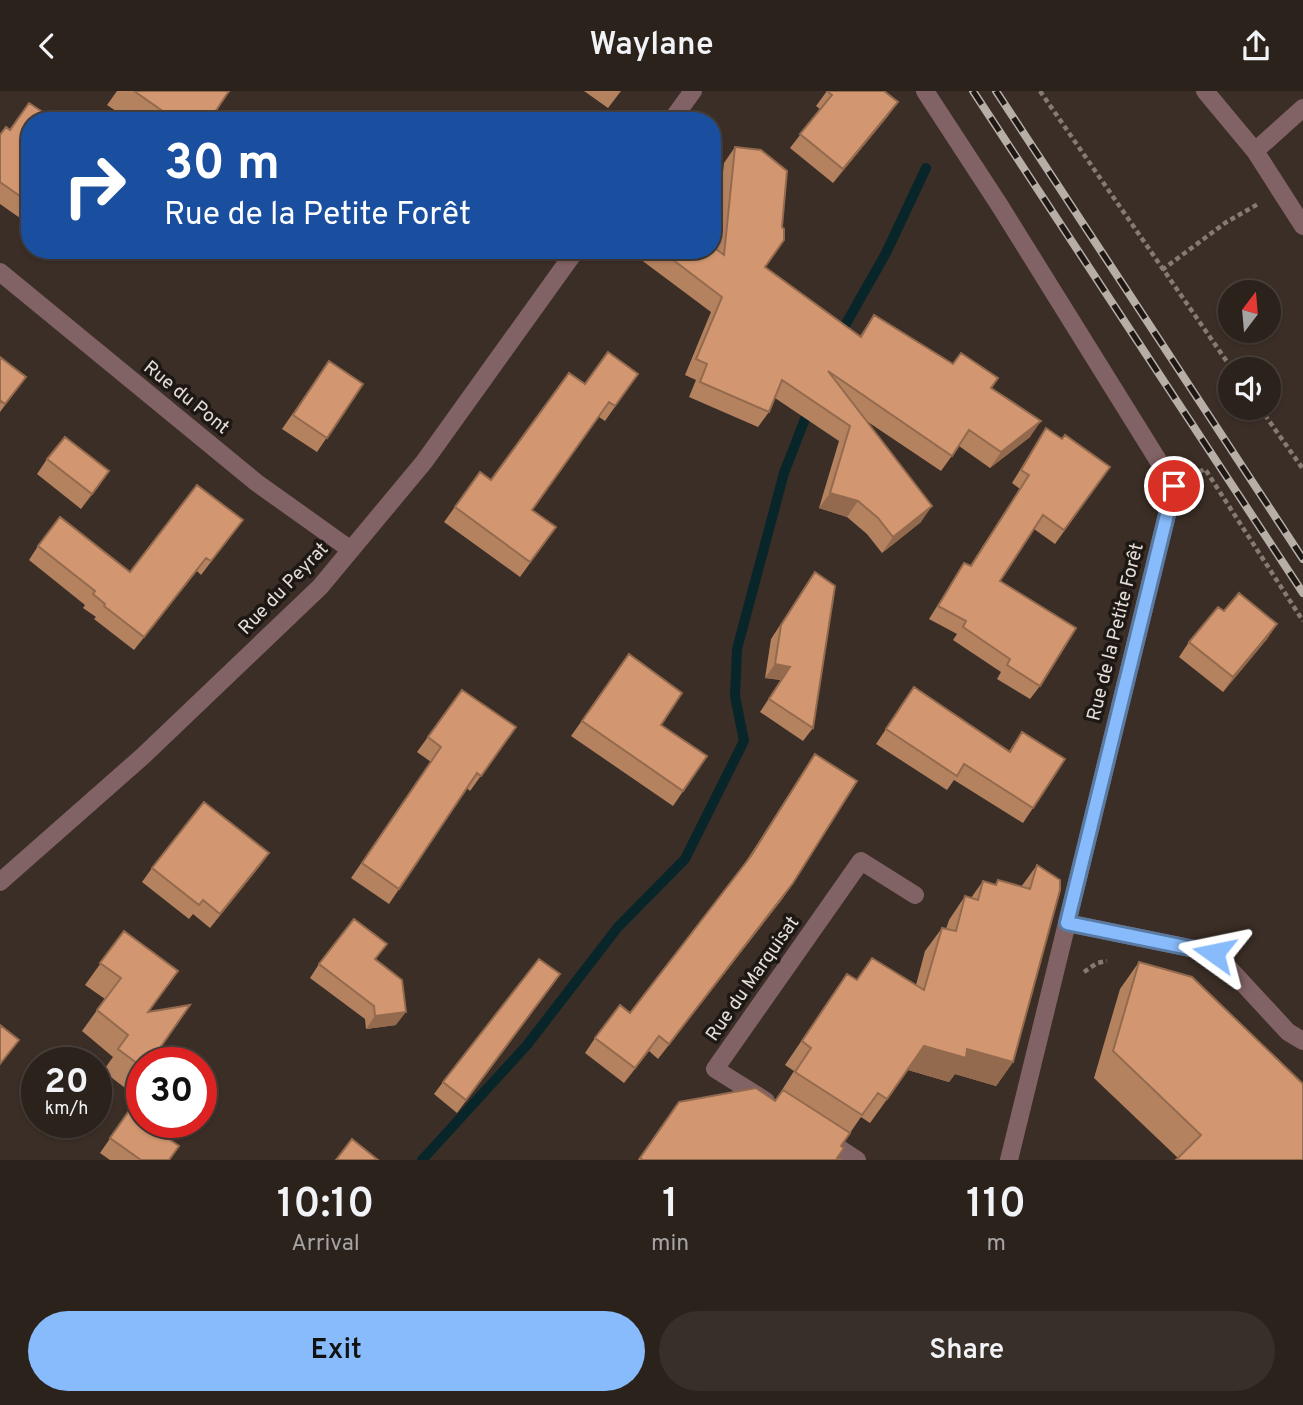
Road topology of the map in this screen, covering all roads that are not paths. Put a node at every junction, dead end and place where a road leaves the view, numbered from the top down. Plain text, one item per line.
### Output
1 (693, 91) edge
2 (925, 91) edge
3 (1205, 91) edge
4 (1303, 108) edge
5 (678, 112) edge
6 (1255, 151) junction
7 (1303, 226) edge
8 (570, 259) edge
9 (0, 272) edge
10 (351, 550) junction
11 (0, 882) edge
12 (915, 895) dead end
13 (1067, 923) junction
14 (1303, 1041) edge
15 (780, 1111) edge
16 (802, 1125) edge
17 (857, 1160) edge
18 (1009, 1160) edge

1 - 5 street
2 - 13 street, Rue de la Petite Forêt
3 - 6 street
4 - 6 street
6 - 7 street
8 - 10 street, Rue du Peyrat
9 - 10 street, Rue du Pont
10 - 11 street, Rue du Peyrat
12 - 15 street, Rue du Marquisat
13 - 14 street
13 - 18 street, Rue de la Petite Forêt
16 - 17 street

